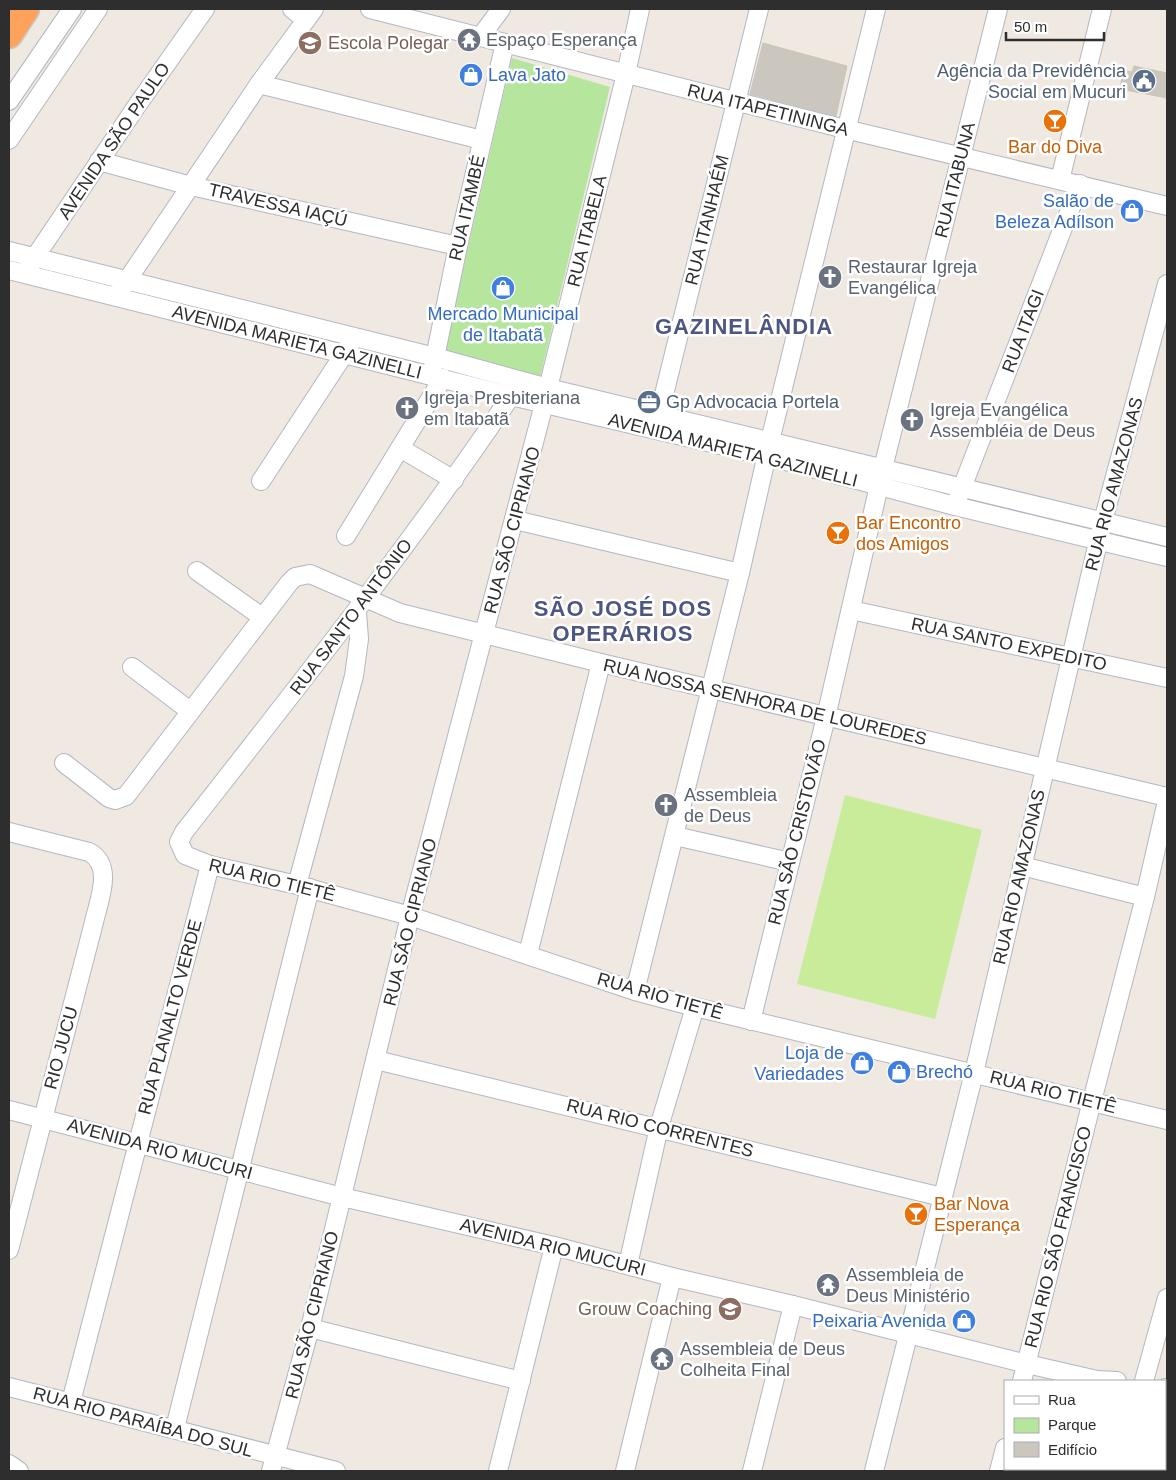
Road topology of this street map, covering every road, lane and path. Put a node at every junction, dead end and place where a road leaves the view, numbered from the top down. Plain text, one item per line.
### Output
1 (26, 9) edge
2 (72, 9) edge
3 (98, 9) edge
4 (205, 9) edge
5 (292, 9) edge
6 (370, 9) edge
7 (501, 9) edge
8 (640, 9) edge
9 (759, 9) edge
10 (876, 9) edge
11 (998, 9) edge
12 (1102, 9) edge
13 (310, 14) edge
14 (9, 35) edge
15 (482, 36) junction
16 (505, 43) junction
17 (626, 74) junction
18 (259, 84) junction
19 (9, 101) edge
20 (736, 102) junction
21 (845, 129) junction
22 (9, 140) edge
23 (482, 140) junction
24 (961, 158) junction
25 (99, 160) junction
26 (1060, 180) junction
27 (1080, 184) junction
28 (191, 186) junction
29 (1167, 206) edge
30 (458, 246) junction
31 (9, 251) edge
32 (34, 258) junction
33 (17, 272) edge
34 (126, 282) junction
35 (1167, 284) edge
36 (117, 297) junction
37 (264, 325) junction
38 (354, 338) junction
39 (345, 354) junction
40 (435, 357) junction
41 (437, 376) junction
42 (511, 396) junction
43 (546, 396) junction
44 (659, 413) junction
45 (656, 430) junction
46 (400, 448) junction
47 (768, 448) junction
48 (883, 468) junction
49 (454, 480) junction
50 (260, 481) dead end
51 (878, 486) junction
52 (962, 487) junction
53 (955, 506) junction
54 (515, 520) junction
55 (1103, 520) junction
56 (346, 536) dead end
57 (1167, 537) edge
58 (1099, 540) junction
59 (1167, 557) edge
60 (197, 571) dead end
61 (740, 573) junction
62 (361, 606) junction
63 (851, 610) junction
64 (262, 617) junction
65 (485, 633) junction
66 (1070, 657) junction
67 (601, 663) junction
68 (132, 667) dead end
69 (1167, 678) edge
70 (710, 689) junction
71 (190, 711) junction
72 (826, 716) junction
73 (64, 763) dead end
74 (1044, 768) junction
75 (1167, 797) edge
76 (1167, 801) edge
77 (184, 832) joint
78 (9, 833) edge
79 (674, 836) junction
80 (1162, 852) edge
81 (790, 862) junction
82 (210, 865) junction
83 (1022, 866) junction
84 (304, 886) junction
85 (1145, 896) junction
86 (410, 916) junction
87 (528, 954) junction
88 (635, 991) junction
89 (695, 1007) junction
90 (751, 1021) junction
91 (376, 1060) junction
92 (974, 1072) junction
93 (1092, 1101) junction
94 (9, 1110) edge
95 (42, 1118) junction
96 (1167, 1120) edge
97 (659, 1127) junction
98 (138, 1142) junction
99 (241, 1170) junction
100 (342, 1197) junction
101 (942, 1197) junction
102 (554, 1246) junction
103 (9, 1250) edge
104 (628, 1265) junction
105 (672, 1277) junction
106 (1167, 1298) edge
107 (793, 1305) junction
108 (310, 1328) junction
109 (909, 1334) junction
110 (1025, 1373) edge
111 (1090, 1380) edge
112 (1144, 1380) edge
113 (521, 1381) junction
114 (9, 1387) edge
115 (71, 1402) junction
116 (175, 1428) junction
117 (1004, 1451) edge
118 (9, 1464) edge
119 (273, 1464) edge
120 (19, 1471) edge
121 (336, 1471) edge
122 (498, 1471) edge
123 (625, 1471) edge
124 (752, 1471) edge
125 (874, 1471) edge
126 (998, 1471) edge

1 - 14 highway
2 - 19 street
3 - 22 street
4 - 25 street, AVENIDA SÃO PAULO
5 - 13 street
6 - 15 street, RUA ITAPETININGA
7 - 15 street
8 - 17 street, RUA ITABELA
9 - 20 street, RUA ITANHAÉM
10 - 21 street
11 - 24 street, RUA ITABUNA
12 - 26 street
13 - 18 street
15 - 16 street, RUA ITAPETININGA
16 - 17 street, RUA ITAPETININGA
16 - 23 street, RUA ITAMBÉ
17 - 20 street, RUA ITAPETININGA
17 - 43 street, RUA ITABELA
18 - 23 street
18 - 28 street
20 - 21 street, RUA ITAPETININGA
20 - 44 street, RUA ITANHAÉM
21 - 24 street, RUA ITAPETININGA
21 - 47 street
23 - 30 street, RUA ITAMBÉ
24 - 26 street, RUA ITAPETININGA
24 - 48 street, RUA ITABUNA
25 - 28 street, TRAVESSA IAÇÚ
25 - 32 street, AVENIDA SÃO PAULO
26 - 27 street, RUA ITAPETININGA
27 - 29 street, RUA ITAPETININGA
27 - 52 street, RUA ITAGI
28 - 30 street, TRAVESSA IAÇÚ
28 - 34 street
30 - 40 street, RUA ITAMBÉ
31 - 32 street, AVENIDA MARIETA GAZINELLI
32 - 33 street, AVENIDA SÃO PAULO
32 - 34 street, AVENIDA MARIETA GAZINELLI
33 - 36 street, AVENIDA MARIETA GAZINELLI
34 - 36 street
34 - 37 street, AVENIDA MARIETA GAZINELLI
35 - 55 street, RUA RIO AMAZONAS
36 - 37 street, AVENIDA MARIETA GAZINELLI
37 - 38 street, AVENIDA MARIETA GAZINELLI
37 - 39 street, AVENIDA MARIETA GAZINELLI
38 - 39 street
38 - 40 street, AVENIDA MARIETA GAZINELLI
39 - 41 street, AVENIDA MARIETA GAZINELLI
39 - 50 street
40 - 41 street, RUA ITAMBÉ
40 - 43 street, AVENIDA MARIETA GAZINELLI
41 - 42 street, AVENIDA MARIETA GAZINELLI
41 - 46 street
42 - 43 street, AVENIDA MARIETA GAZINELLI
42 - 49 street, RUA SANTO ANTÔNIO
43 - 44 street, AVENIDA MARIETA GAZINELLI
43 - 45 street, AVENIDA MARIETA GAZINELLI
43 - 54 street, RUA SÃO CIPRIANO
44 - 45 street, RUA ITANHAÉM
44 - 47 street, AVENIDA MARIETA GAZINELLI
45 - 47 street, AVENIDA MARIETA GAZINELLI
46 - 49 street
46 - 56 street
47 - 48 street, AVENIDA MARIETA GAZINELLI
47 - 51 street, AVENIDA MARIETA GAZINELLI
47 - 61 street
48 - 51 street, RUA SÃO CRISTOVÃO
48 - 52 street, AVENIDA MARIETA GAZINELLI
49 - 62 street, RUA SANTO ANTÔNIO
51 - 53 street, AVENIDA MARIETA GAZINELLI
51 - 63 street, RUA SÃO CRISTOVÃO
52 - 53 street, RUA ITAGI
52 - 55 street, AVENIDA MARIETA GAZINELLI
53 - 58 street, AVENIDA MARIETA GAZINELLI
54 - 61 street
54 - 65 street, RUA SÃO CIPRIANO
55 - 57 street, AVENIDA MARIETA GAZINELLI
55 - 58 street, RUA RIO AMAZONAS
58 - 59 street, AVENIDA MARIETA GAZINELLI
58 - 66 street, RUA RIO AMAZONAS
60 - 64 street
61 - 70 street
62 - 64 street, RUA NOSSA SENHORA DE LOUREDES
62 - 65 street, RUA NOSSA SENHORA DE LOUREDES
62 - 77 street, RUA SANTO ANTÔNIO
62 - 84 street
63 - 66 street, RUA SANTO EXPEDITO
63 - 72 street, RUA SÃO CRISTOVÃO
64 - 71 street, RUA NOSSA SENHORA DE LOUREDES
65 - 67 street, RUA NOSSA SENHORA DE LOUREDES
65 - 86 street, RUA SÃO CIPRIANO
66 - 69 street, RUA SANTO EXPEDITO
66 - 74 street, RUA RIO AMAZONAS
67 - 70 street, RUA NOSSA SENHORA DE LOUREDES
67 - 87 street
68 - 71 street
70 - 72 street, RUA NOSSA SENHORA DE LOUREDES
70 - 79 street
71 - 73 street, RUA NOSSA SENHORA DE LOUREDES
72 - 74 street, RUA NOSSA SENHORA DE LOUREDES
72 - 81 street, RUA SÃO CRISTOVÃO
74 - 75 street, RUA NOSSA SENHORA DE LOUREDES
74 - 83 street, RUA RIO AMAZONAS
76 - 80 street, RUA RIO SÃO FRANCISCO
77 - 82 street, RUA RIO TIETÊ
78 - 95 street, RIO JUCU
79 - 81 street
79 - 88 street
80 - 85 street, RUA RIO SÃO FRANCISCO
81 - 90 street, RUA SÃO CRISTOVÃO
82 - 84 street, RUA RIO TIETÊ
82 - 98 street, RUA PLANALTO VERDE
83 - 85 street
83 - 92 street, RUA RIO AMAZONAS
84 - 86 street, RUA RIO TIETÊ
84 - 99 street
85 - 93 street, RUA RIO SÃO FRANCISCO
86 - 87 street, RUA RIO TIETÊ
86 - 91 street, RUA SÃO CIPRIANO
87 - 88 street, RUA RIO TIETÊ
88 - 89 street, RUA RIO TIETÊ
89 - 90 street, RUA RIO TIETÊ
89 - 97 street
90 - 92 street, RUA RIO TIETÊ
91 - 97 street, RUA RIO CORRENTES
91 - 100 street, RUA SÃO CIPRIANO
92 - 93 street, RUA RIO TIETÊ
92 - 101 street, RUA RIO AMAZONAS
93 - 96 street, RUA RIO TIETÊ
93 - 110 street, RUA RIO SÃO FRANCISCO
94 - 95 street, AVENIDA RIO MUCURI
95 - 98 street, AVENIDA RIO MUCURI
95 - 103 street, RIO JUCU
97 - 101 street, RUA RIO CORRENTES
97 - 104 street
98 - 99 street, AVENIDA RIO MUCURI
98 - 115 street, RUA PLANALTO VERDE
99 - 100 street, AVENIDA RIO MUCURI
99 - 116 street
100 - 102 street, AVENIDA RIO MUCURI
100 - 108 street, RUA SÃO CIPRIANO
101 - 109 street, RUA RIO AMAZONAS
102 - 104 street, AVENIDA RIO MUCURI
102 - 113 street
104 - 105 street, AVENIDA RIO MUCURI
105 - 107 street, AVENIDA RIO MUCURI
105 - 123 street
106 - 112 street
107 - 109 street, AVENIDA RIO MUCURI
107 - 124 street
108 - 113 street
108 - 119 street, RUA SÃO CIPRIANO
109 - 110 street, AVENIDA RIO MUCURI
109 - 125 street, RUA RIO AMAZONAS
110 - 111 street, AVENIDA RIO MUCURI
113 - 122 street
114 - 115 street, RUA RIO PARAÍBA DO SUL
115 - 116 street, RUA RIO PARAÍBA DO SUL
116 - 119 street, RUA RIO PARAÍBA DO SUL
117 - 126 street
118 - 120 street
119 - 121 street, RUA RIO PARAÍBA DO SUL

